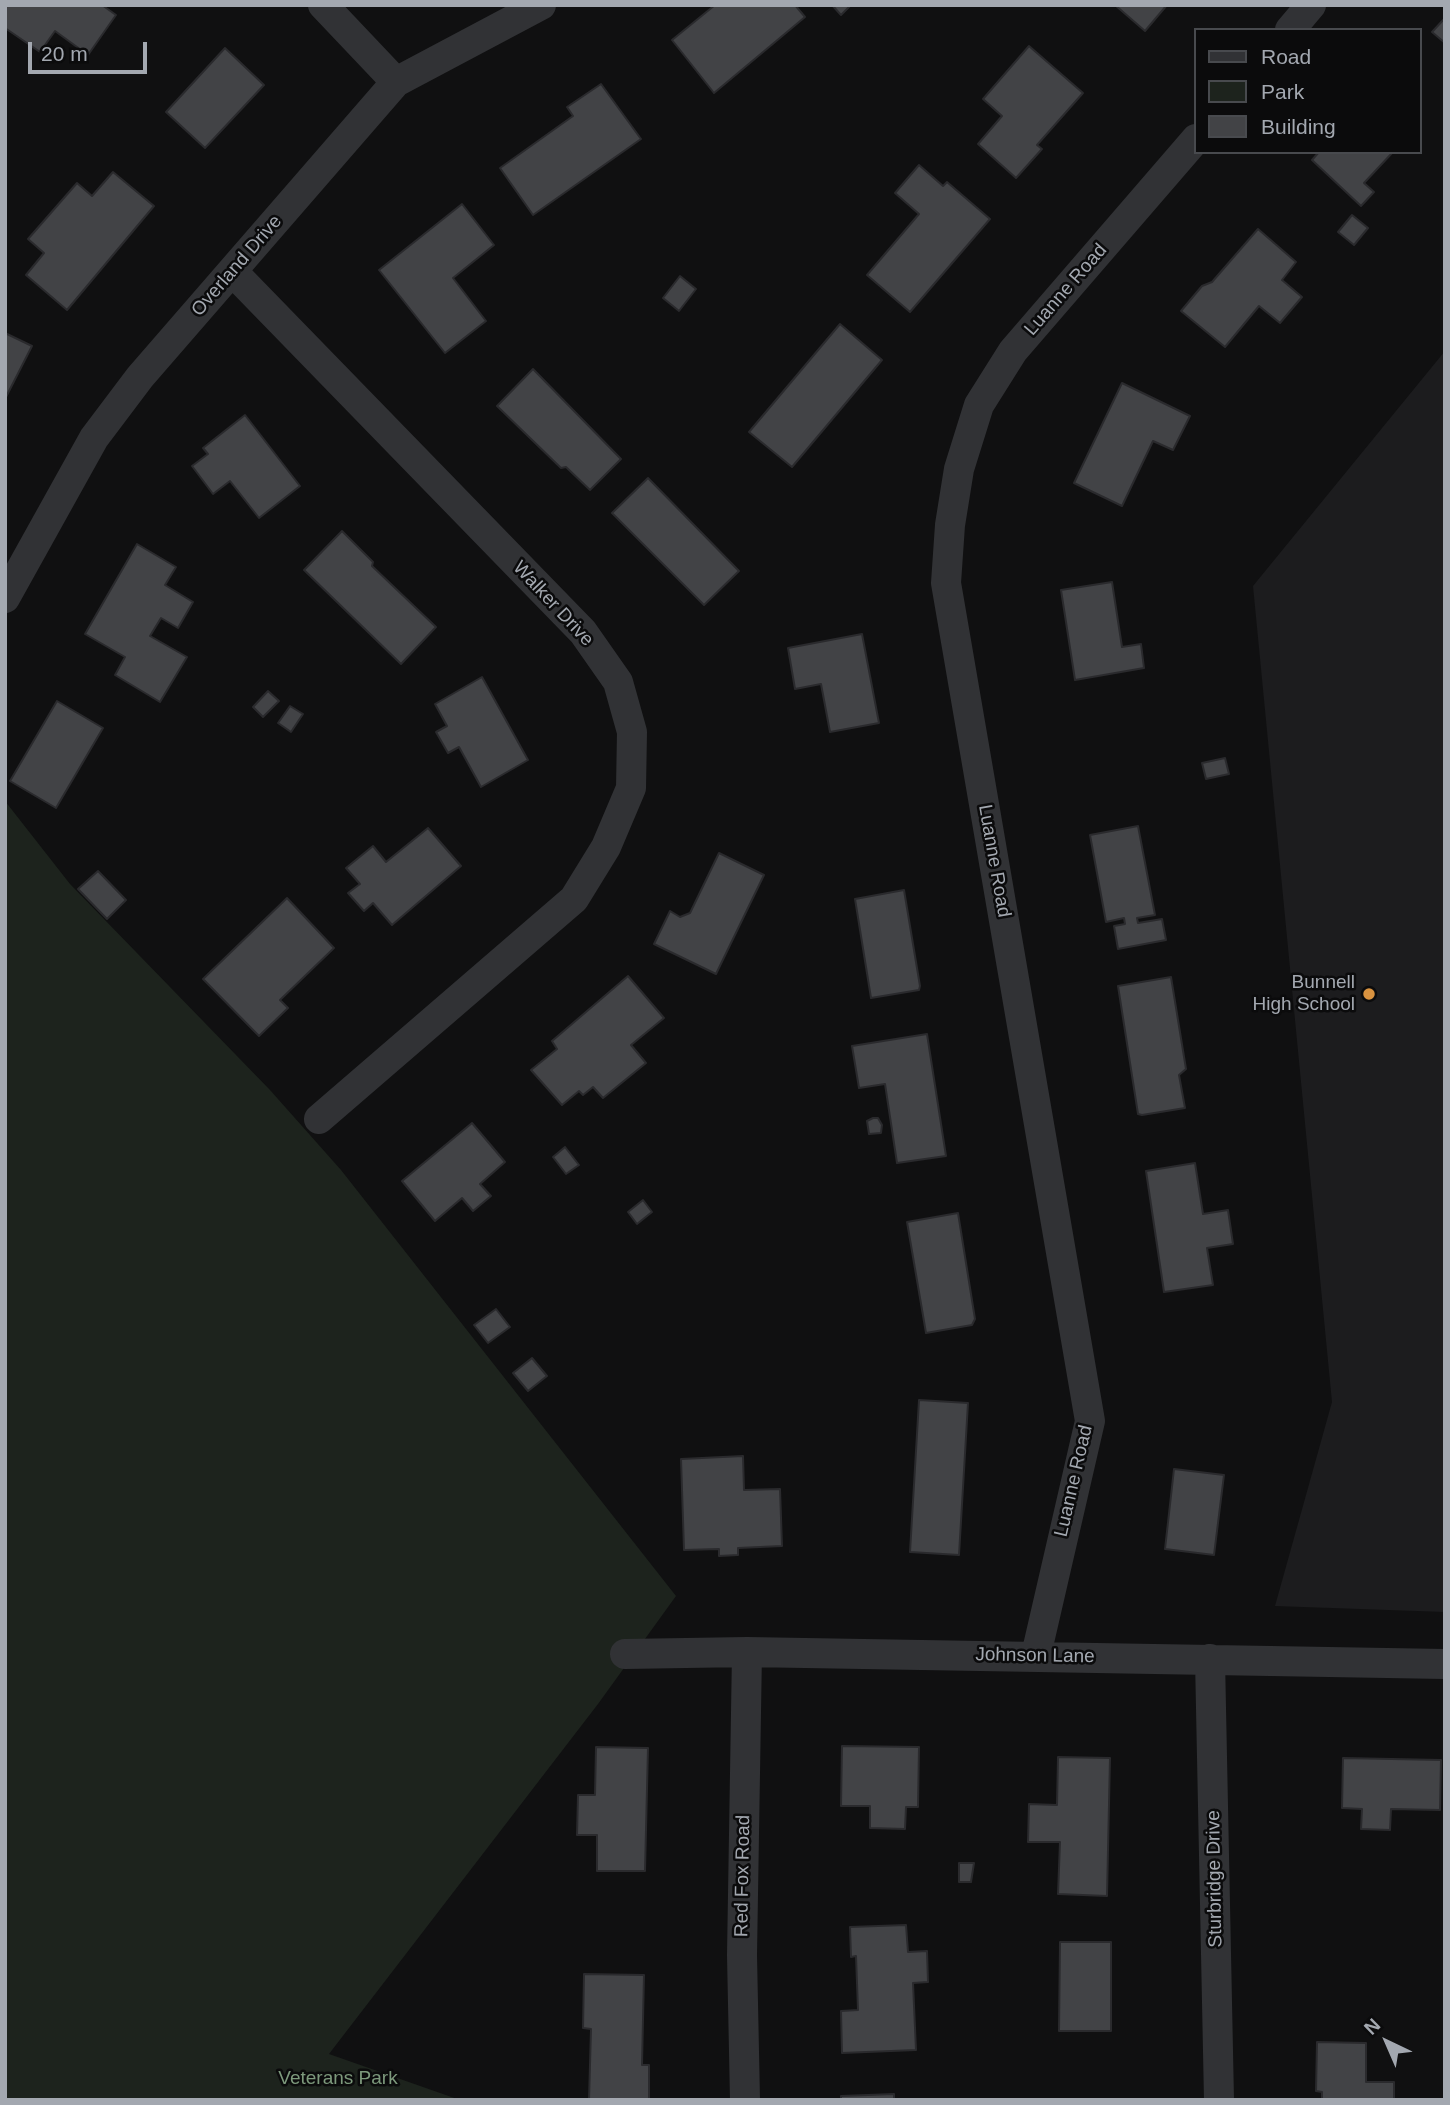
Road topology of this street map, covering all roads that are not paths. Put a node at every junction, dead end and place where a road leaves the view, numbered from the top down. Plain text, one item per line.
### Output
1 (323, 5) edge
2 (541, 5) edge
3 (1311, 5) edge
4 (1292, 28) edge
5 (396, 82) junction
6 (1194, 141) edge
7 (233, 272) junction
8 (5, 597) edge
9 (319, 1119) dead end
10 (747, 1652) junction
11 (625, 1654) dead end
12 (1035, 1655) junction
13 (1210, 1659) junction
14 (1445, 1664) edge
15 (744, 2100) edge
16 (1219, 2100) edge

1 - 5 street
2 - 5 street, Overland Drive
3 - 4 street
5 - 7 street, Overland Drive
6 - 12 street, Luanne Road
7 - 8 street, Overland Drive
7 - 9 street, Walker Drive
10 - 11 street, Johnson Lane
10 - 12 street, Johnson Lane
10 - 15 street, Red Fox Road
12 - 13 street, Johnson Lane
13 - 14 street, Johnson Lane
13 - 16 street, Sturbridge Drive

